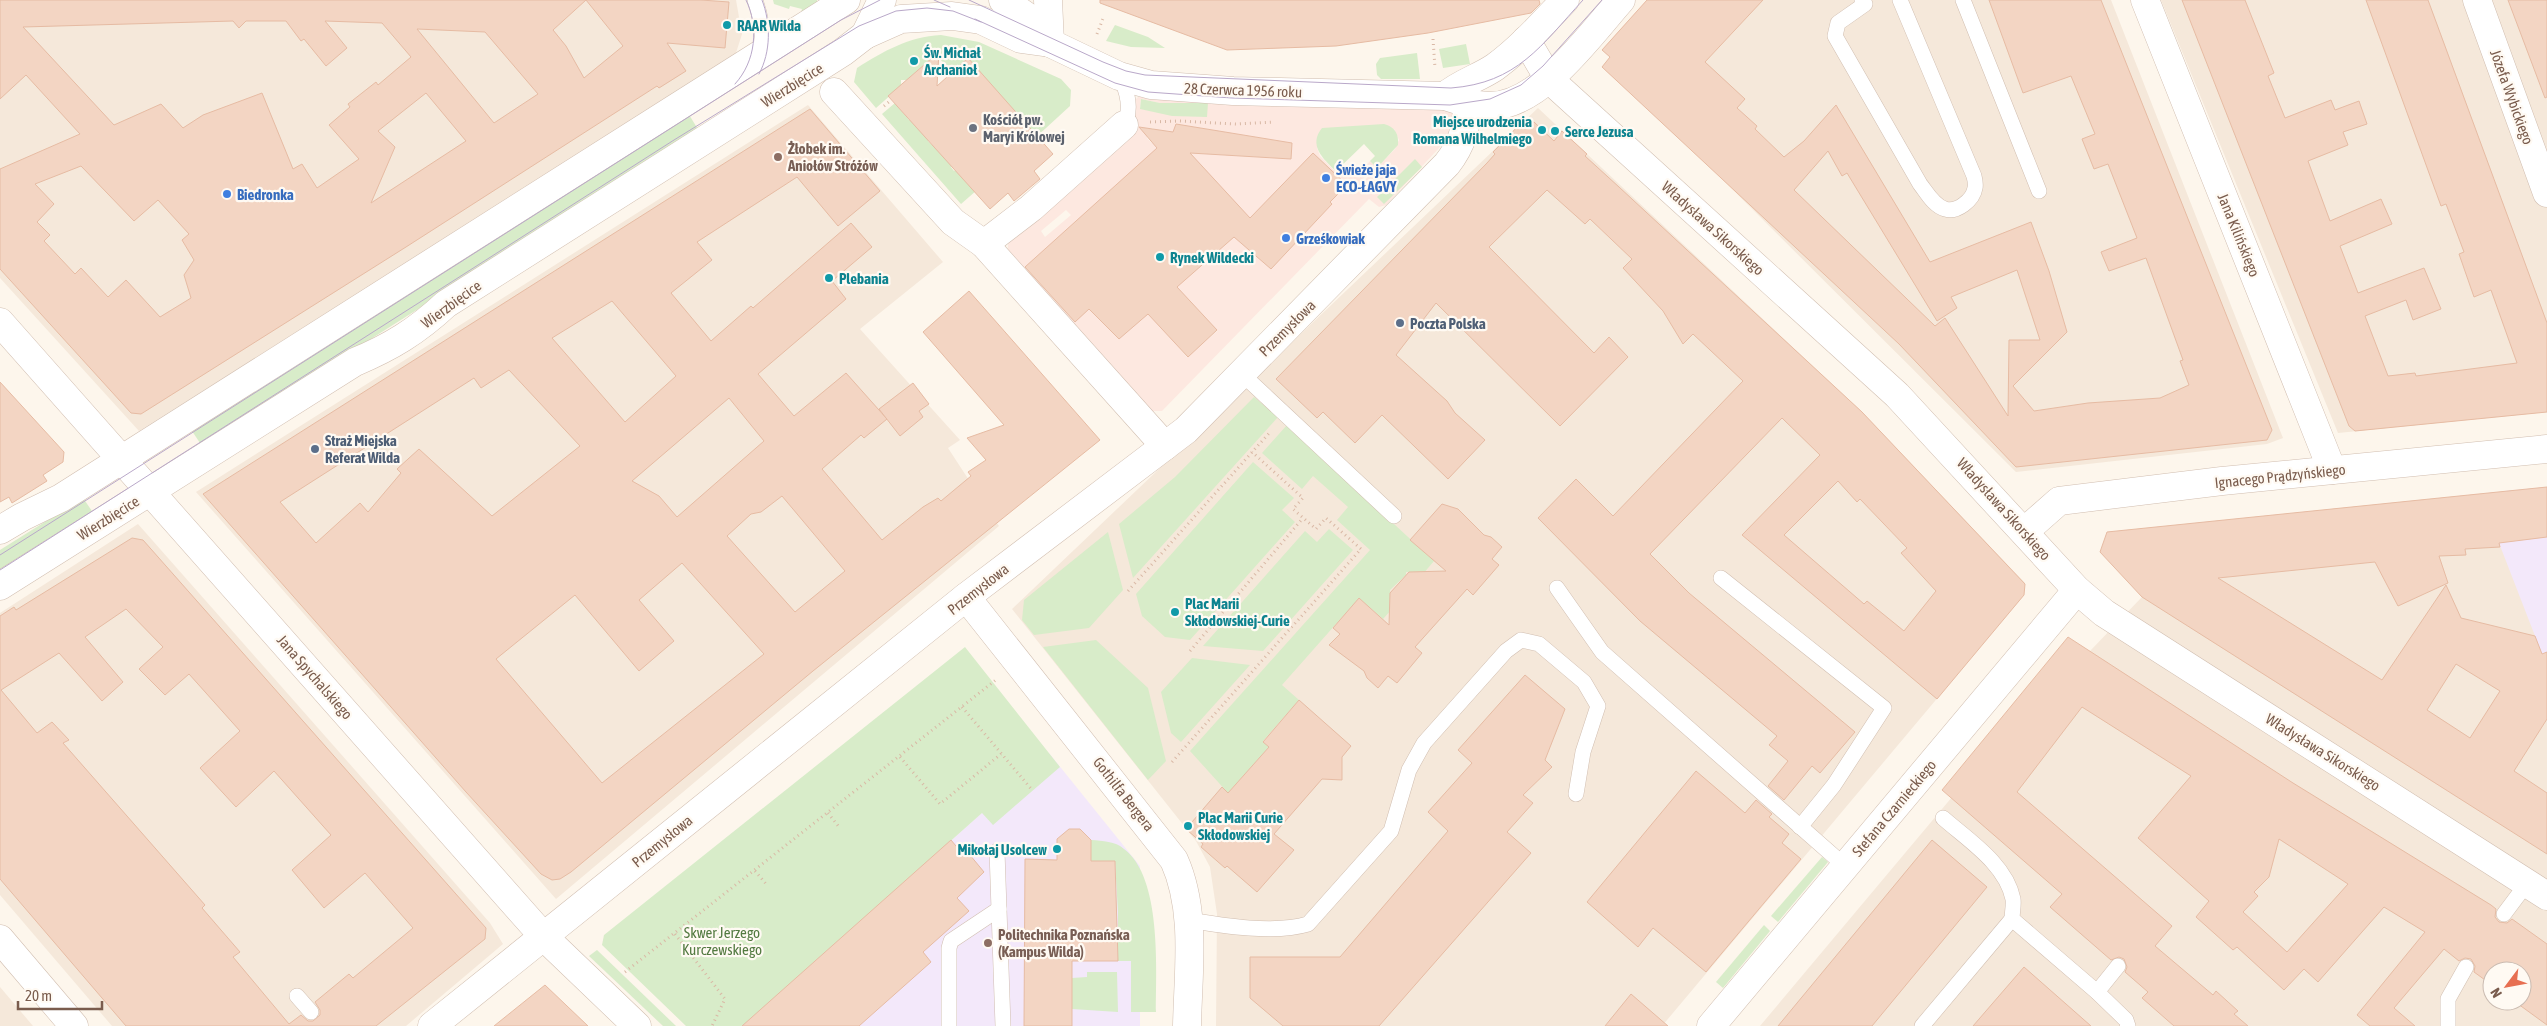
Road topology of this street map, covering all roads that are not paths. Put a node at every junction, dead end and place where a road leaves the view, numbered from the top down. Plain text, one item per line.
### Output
1 (755, 0) edge
2 (882, 0) edge
3 (928, 0) edge
4 (1003, 0) edge
5 (1048, 0) edge
6 (1565, 0) edge
7 (1621, 0) edge
8 (1900, 0) edge
9 (1963, 0) edge
10 (2145, 0) edge
11 (2477, 0) edge
12 (1868, 2) edge
13 (839, 3) edge
14 (981, 20) junction
15 (865, 35) junction
16 (1526, 40) junction
17 (1050, 43) junction
18 (759, 55) junction
19 (1119, 76) junction
20 (1549, 79) junction
21 (1449, 90) junction
22 (834, 92) dead end
23 (1135, 125) joint
24 (2039, 191) dead end
25 (2547, 193) edge
26 (984, 244) junction
27 (0, 322) edge
28 (1242, 374) junction
29 (1165, 446) junction
30 (2547, 449) edge
31 (122, 459) junction
32 (2332, 470) junction
33 (151, 491) junction
34 (1394, 516) dead end
35 (0, 530) edge
36 (2025, 531) junction
37 (1721, 578) dead end
38 (0, 586) edge
39 (1557, 588) dead end
40 (2077, 590) junction
41 (966, 597) junction
42 (1576, 794) dead end
43 (1943, 818) dead end
44 (1800, 827) junction
45 (997, 851) dead end
46 (1845, 866) junction
47 (2537, 889) edge
48 (999, 909) junction
49 (2504, 914) dead end
50 (2012, 919) junction
51 (1189, 920) junction
52 (544, 937) junction
53 (0, 939) edge
54 (2118, 966) dead end
55 (2466, 967) dead end
56 (2097, 992) junction
57 (297, 996) dead end
58 (311, 1012) dead end
59 (74, 1026) edge
60 (432, 1026) edge
61 (637, 1026) edge
62 (950, 1026) edge
63 (1003, 1026) edge
64 (1187, 1026) edge
65 (1711, 1026) edge
66 (1922, 1026) edge
67 (2128, 1026) edge
68 (2448, 1026) edge

1 - 18 lane
2 - 15 street, Wierzbięcice
3 - 14 street, 28 Czerwca 1956 roku
4 - 17 street, 28 Czerwca 1956 roku
5 - 17 street
6 - 16 street
7 - 20 street, 28 Czerwca 1956 roku
8 - 12 lane
9 - 24 lane
10 - 32 street, Jana Kilińskiego
11 - 25 street, Józefa Wybickiego
13 - 18 street
14 - 15 street, 28 Czerwca 1956 roku
14 - 17 street, 28 Czerwca 1956 roku
15 - 33 street, Wierzbięcice
16 - 20 street, Władysława Sikorskiego
16 - 21 street
17 - 19 street, 28 Czerwca 1956 roku
18 - 31 street
19 - 21 street, 28 Czerwca 1956 roku
19 - 23 lane
20 - 21 street, 28 Czerwca 1956 roku
20 - 36 street, Władysława Sikorskiego
21 - 28 street, Przemysłowa
22 - 26 street
23 - 26 street
26 - 29 street
27 - 31 street, Jana Spychalskiego
28 - 29 street, Przemysłowa
28 - 34 lane
29 - 41 street, Przemysłowa
30 - 32 street, Ignacego Prądzyńskiego
31 - 33 street, Jana Spychalskiego
31 - 35 street
32 - 36 street, Ignacego Prądzyńskiego
33 - 38 street, Wierzbięcice
33 - 52 street, Jana Spychalskiego
36 - 40 street, Władysława Sikorskiego
37 - 44 lane
39 - 44 lane
40 - 46 street, Stefana Czarnieckiego
40 - 47 street, Władysława Sikorskiego
41 - 51 street, Gothilfa Bergera
41 - 52 street, Przemysłowa
42 - 51 lane
43 - 50 lane
44 - 46 lane
45 - 48 lane
46 - 65 street, Stefana Czarnieckiego
47 - 49 lane
48 - 62 lane
48 - 63 lane
50 - 56 lane
50 - 66 lane
51 - 64 street, Gothilfa Bergera
52 - 60 street, Przemysłowa
52 - 61 street, Jana Spychalskiego
53 - 59 street
54 - 56 lane
55 - 68 lane
56 - 67 lane
57 - 58 lane

